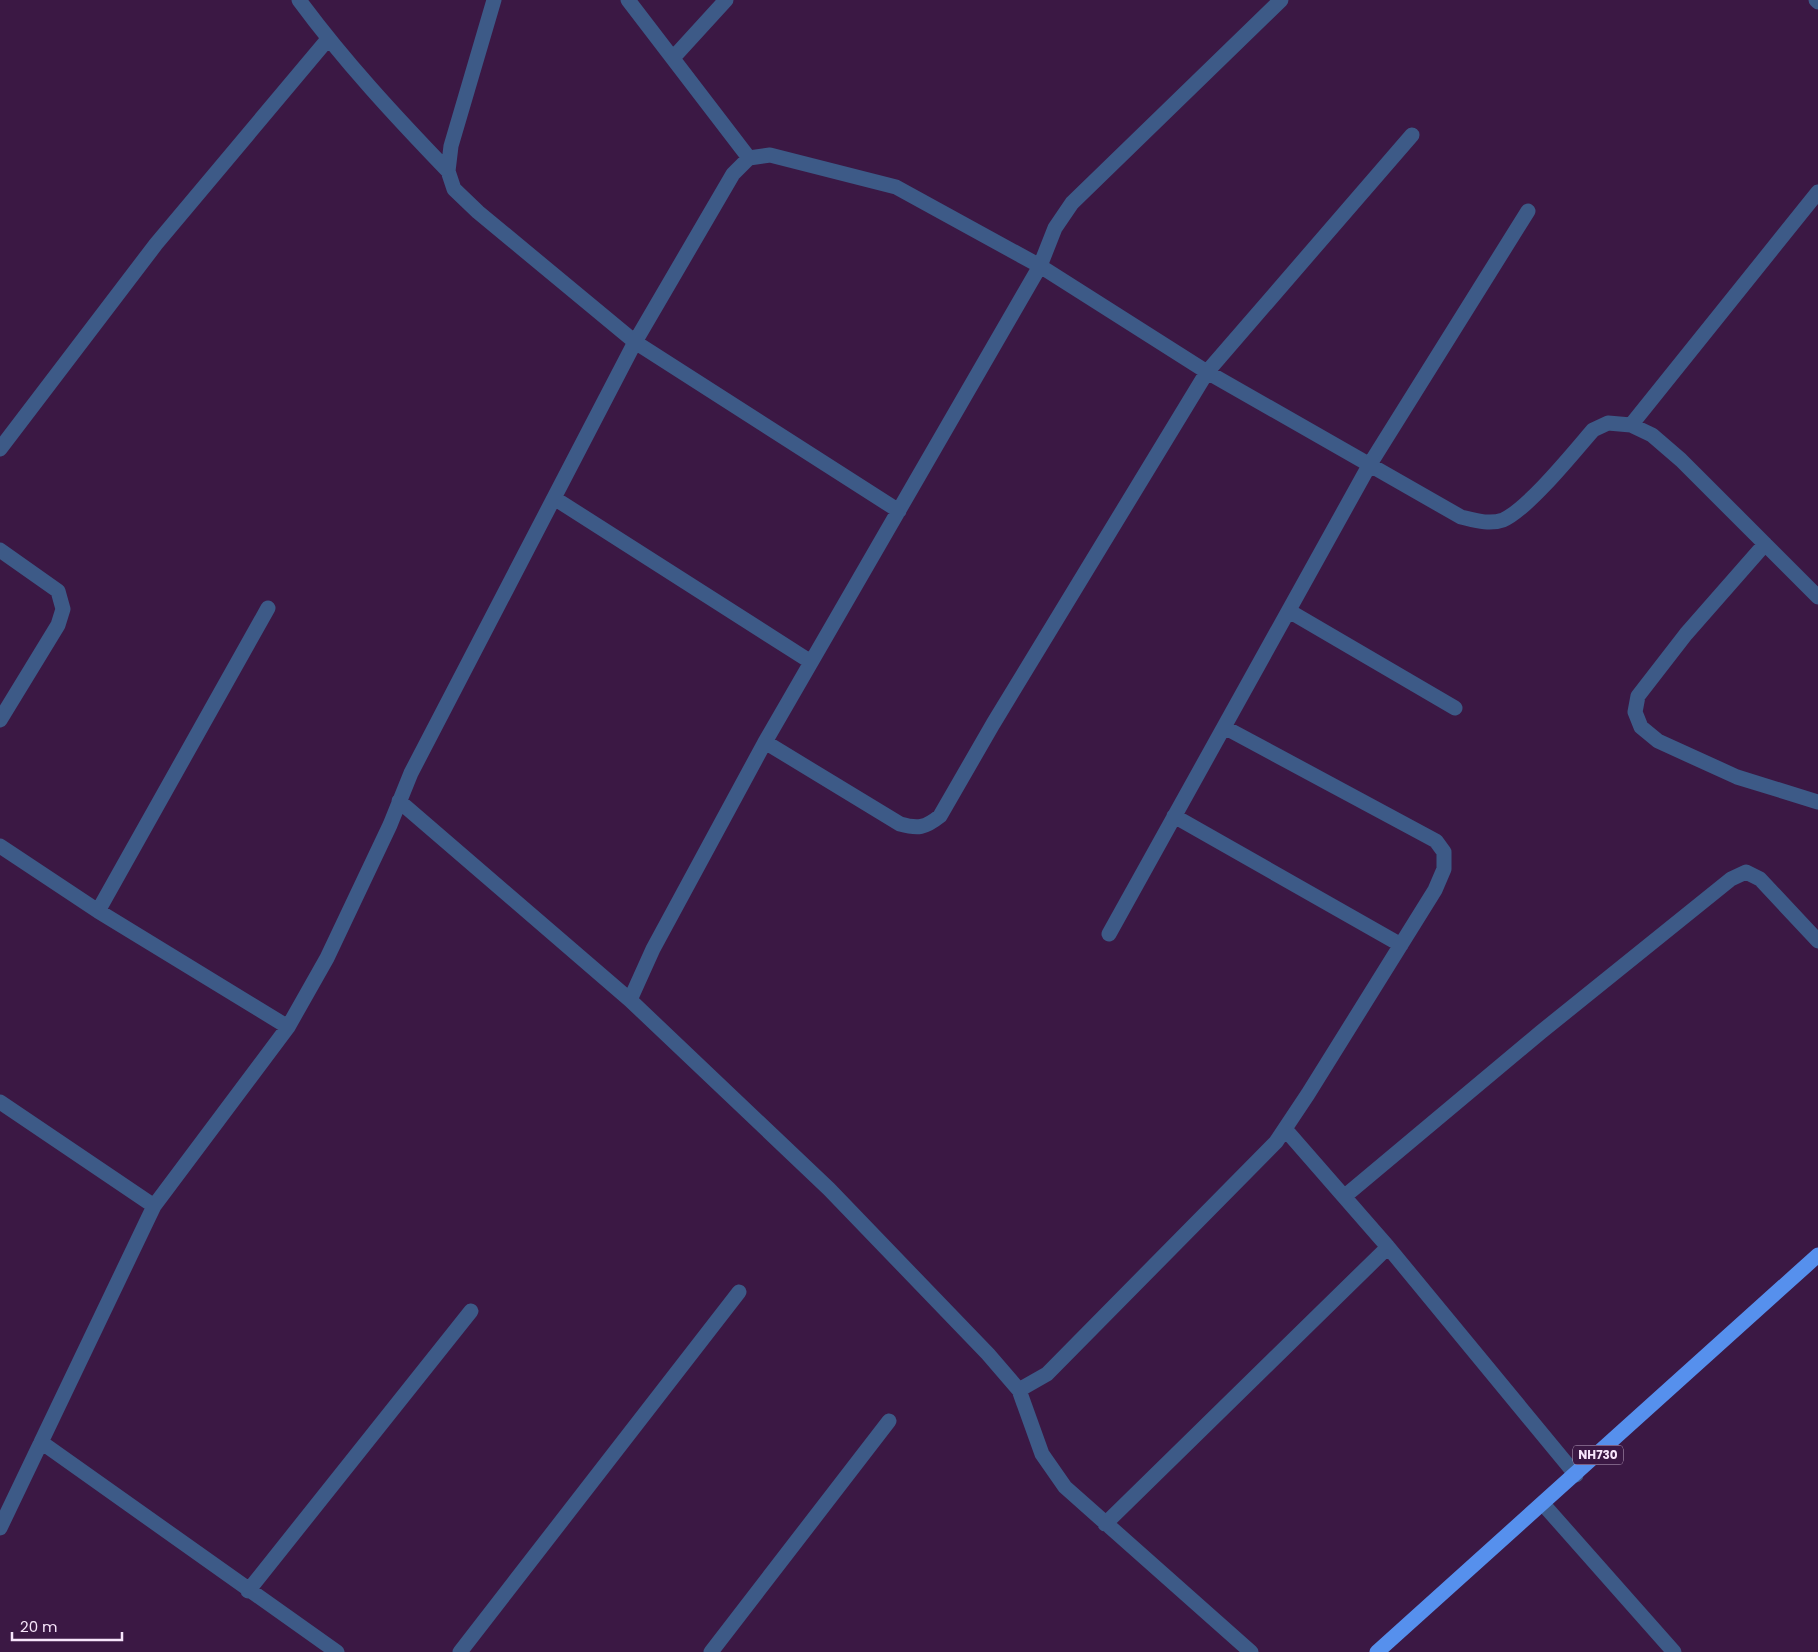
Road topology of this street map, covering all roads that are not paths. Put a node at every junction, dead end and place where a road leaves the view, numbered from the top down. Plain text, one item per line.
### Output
1 (299, 0) edge
2 (494, 0) edge
3 (628, 0) edge
4 (726, 0) edge
5 (1281, 0) edge
6 (328, 39) junction
7 (673, 58) junction
8 (1412, 135) dead end
9 (749, 158) junction
10 (448, 171) junction
11 (1818, 192) edge
12 (1528, 211) dead end
13 (1040, 266) junction
14 (635, 342) junction
15 (1207, 372) junction
16 (1631, 425) junction
17 (0, 449) edge
18 (1370, 464) junction
19 (554, 498) junction
20 (900, 511) junction
21 (1765, 544) junction
22 (0, 550) edge
23 (1818, 597) edge
24 (268, 608) dead end
25 (1288, 611) junction
26 (811, 662) junction
27 (1455, 708) dead end
28 (0, 720) edge
29 (1224, 727) junction
30 (766, 742) junction
31 (399, 801) junction
32 (1818, 802) edge
33 (1174, 816) junction
34 (0, 846) edge
35 (98, 911) junction
36 (1109, 934) dead end
37 (1818, 941) edge
38 (1401, 945) junction
39 (630, 1000) junction
40 (288, 1028) junction
41 (0, 1102) edge
42 (1285, 1129) junction
43 (1345, 1196) junction
44 (154, 1206) junction
45 (1388, 1248) junction
46 (1818, 1255) edge
47 (739, 1292) dead end
48 (471, 1311) dead end
49 (1019, 1390) junction
50 (889, 1421) dead end
51 (41, 1442) junction
52 (1576, 1475) junction
53 (1543, 1504) junction
54 (1105, 1524) junction
55 (0, 1528) edge
56 (248, 1591) junction
57 (337, 1652) edge
58 (460, 1652) edge
59 (711, 1652) edge
60 (1251, 1652) edge
61 (1377, 1652) edge
62 (1674, 1652) edge

1 - 6 street
2 - 10 street
3 - 7 street
4 - 7 street
5 - 13 street
6 - 10 street
6 - 17 street
7 - 9 street
8 - 15 street
9 - 13 street
9 - 14 street
10 - 14 street
11 - 16 street
12 - 18 street
13 - 15 street
13 - 20 street
14 - 19 street
14 - 20 street
15 - 18 street
15 - 30 street
16 - 18 street
16 - 21 street
18 - 25 street
19 - 26 street
19 - 31 street
20 - 26 street
21 - 23 street
21 - 32 street
22 - 28 street
24 - 35 street
25 - 27 street
25 - 29 street
26 - 30 street
29 - 33 street
29 - 38 street
30 - 39 street
31 - 39 street
31 - 40 street
33 - 36 street
33 - 38 street
34 - 35 street
35 - 40 street
37 - 43 street
38 - 42 street
39 - 49 street
40 - 44 street
41 - 44 street
42 - 43 street
42 - 49 street
43 - 45 street
44 - 51 street
45 - 52 street
45 - 54 street
46 - 52 highway, NH730
47 - 58 street
48 - 56 street
49 - 54 street
50 - 59 street
51 - 55 street
51 - 56 street
52 - 53 highway, NH730
53 - 61 highway, NH730
53 - 62 street
54 - 60 street
56 - 57 street

